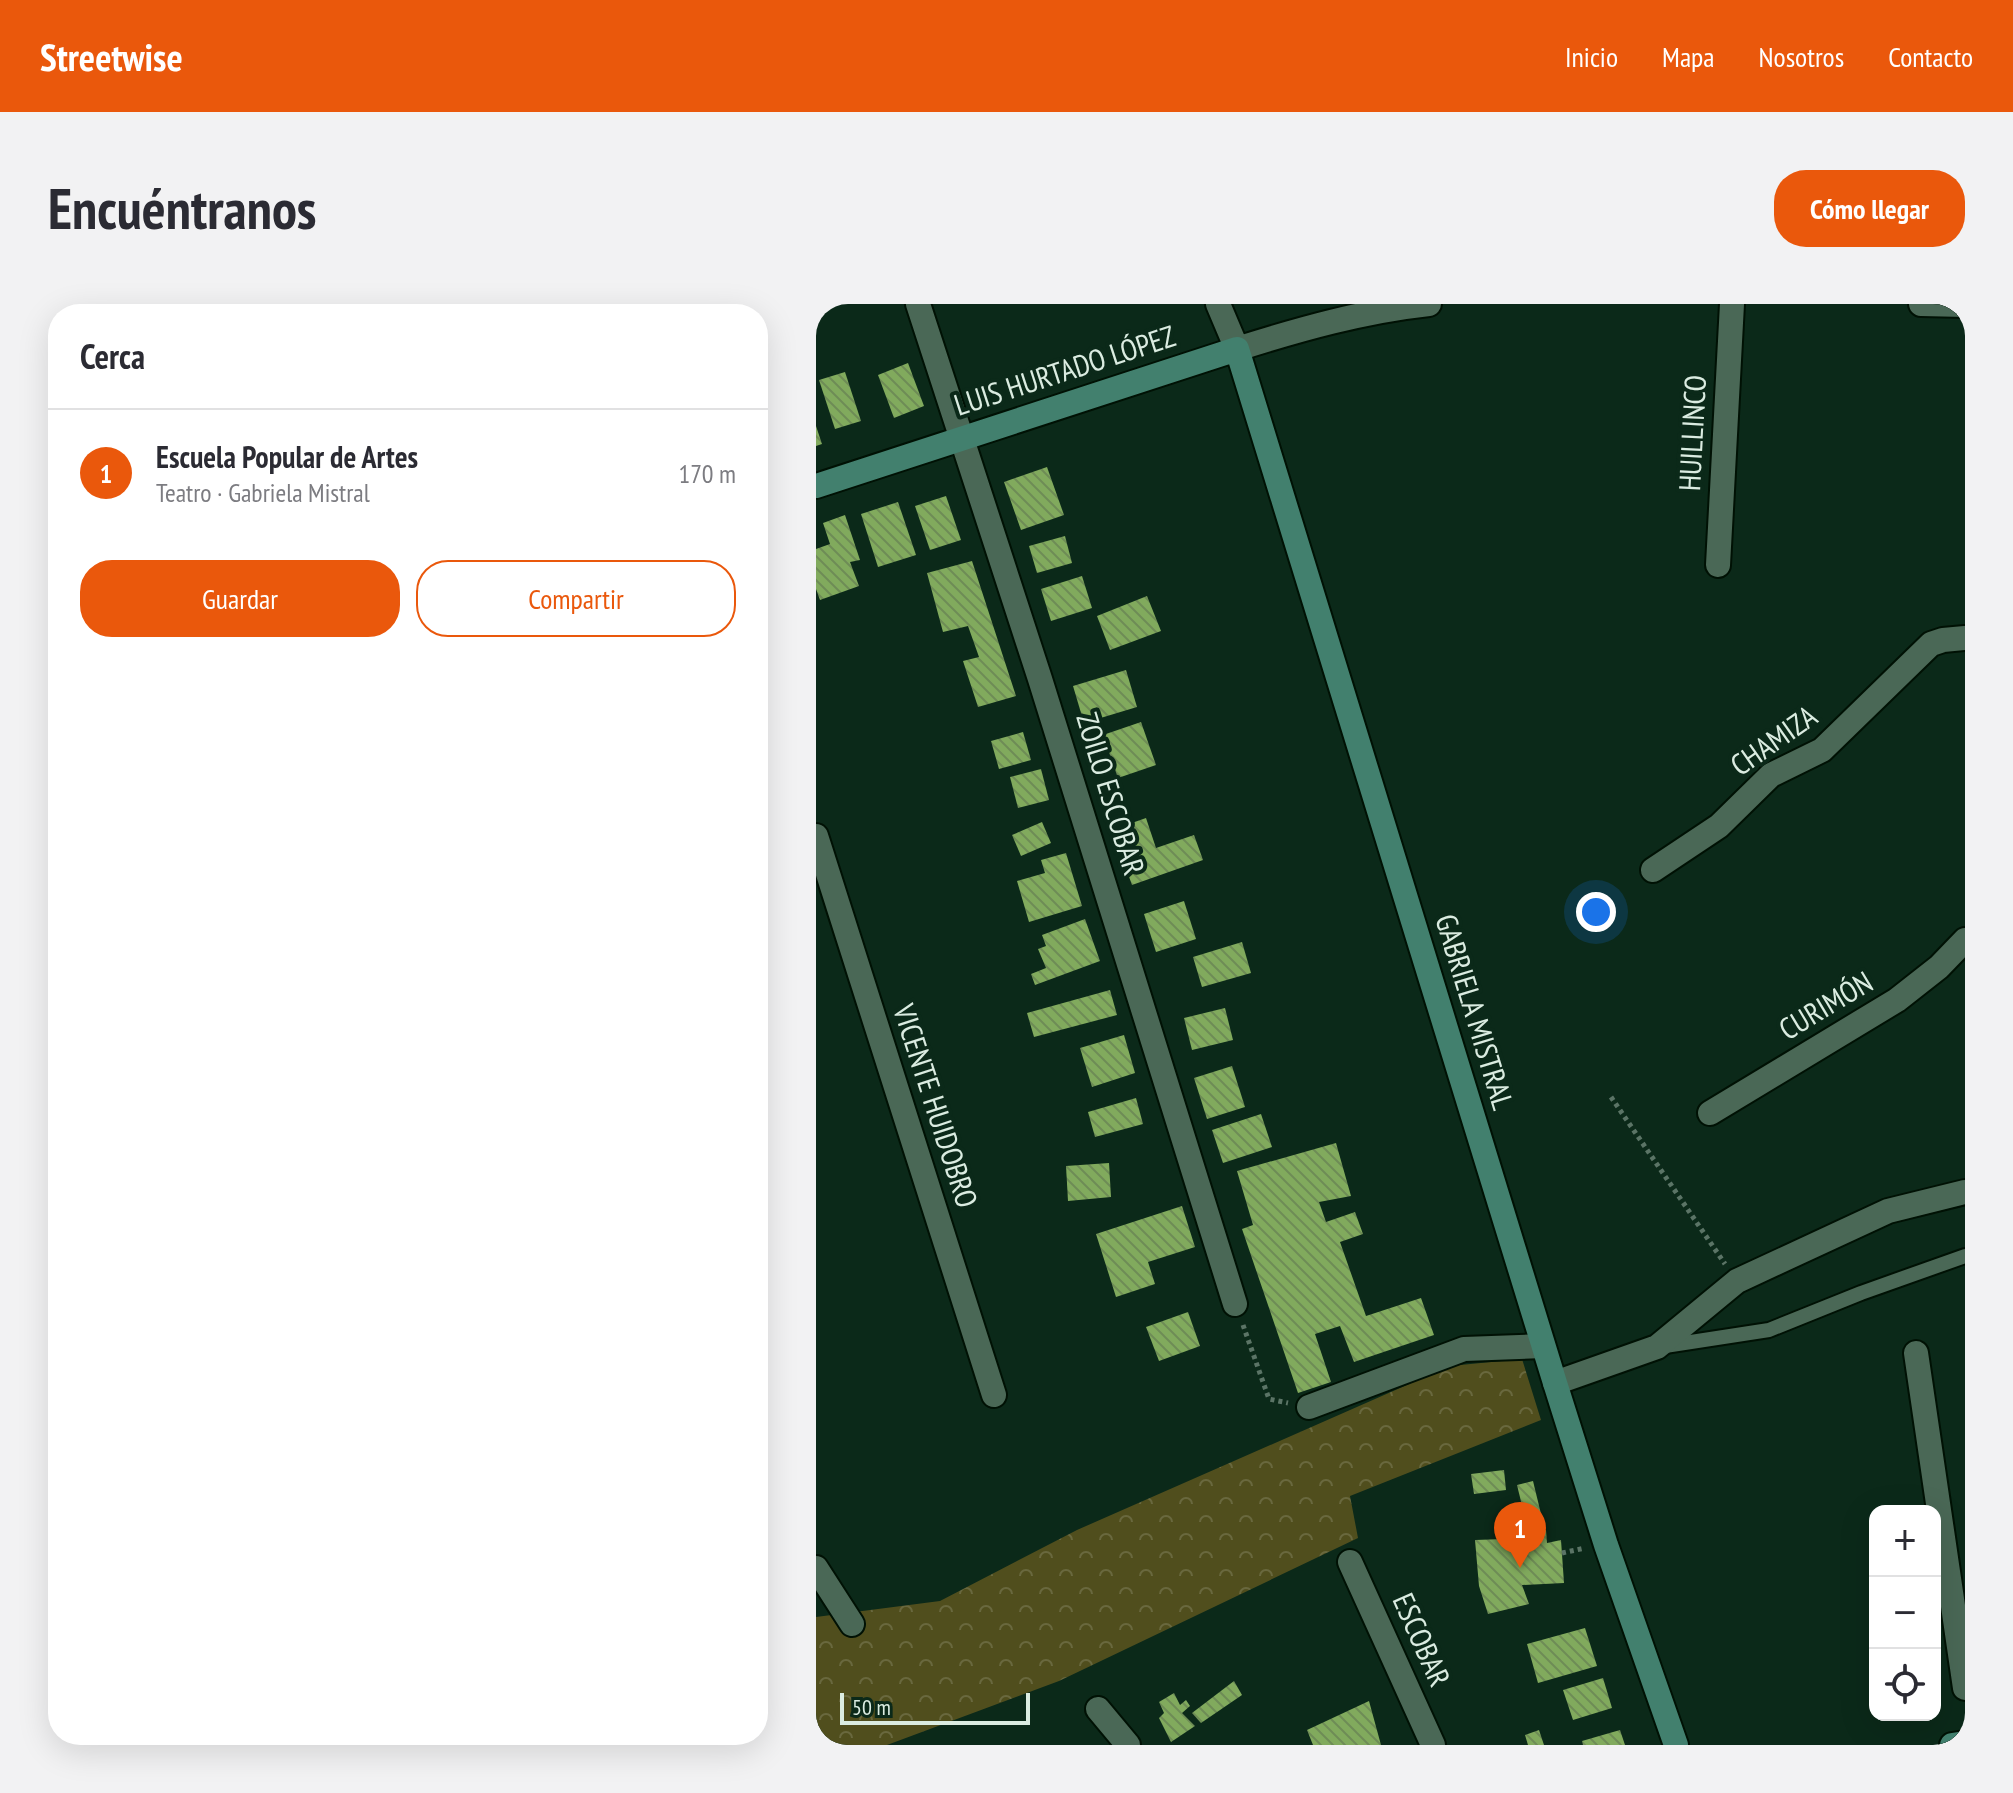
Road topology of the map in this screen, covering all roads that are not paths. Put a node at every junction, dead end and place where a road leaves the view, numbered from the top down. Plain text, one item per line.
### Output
1 (918, 304) edge
2 (1218, 304) edge
3 (1429, 304) edge
4 (1732, 304) edge
5 (1921, 304) edge
6 (1965, 305) edge
7 (1237, 349) junction
8 (962, 438) junction
9 (816, 486) edge
10 (1718, 565) dead end
11 (1965, 638) edge
12 (816, 836) edge
13 (1653, 870) dead end
14 (1965, 940) edge
15 (1710, 1113) dead end
16 (1965, 1192) edge
17 (1965, 1256) edge
18 (1235, 1304) road end
19 (1543, 1346) junction
20 (1657, 1347) junction
21 (1916, 1353) dead end
22 (1555, 1383) junction
23 (994, 1395) dead end
24 (1309, 1407) road end
25 (1350, 1562) dead end
26 (816, 1568) edge
27 (852, 1624) dead end
28 (1965, 1688) edge
29 (1098, 1709) dead end
30 (1674, 1743) edge
31 (1965, 1743) edge
32 (1128, 1745) edge
33 (1433, 1745) edge
34 (1952, 1745) edge

1 - 8 street, ZOILO ESCOBAR
2 - 7 street, GABRIELA MISTRAL
3 - 7 street, LUIS HURTADO LÓPEZ
4 - 10 street, HUILLINCO
5 - 6 street
7 - 8 street, LUIS HURTADO LÓPEZ
7 - 19 street, GABRIELA MISTRAL
8 - 9 street, LUIS HURTADO LÓPEZ
8 - 18 street, ZOILO ESCOBAR
11 - 13 street, CHAMIZA
12 - 23 street, VICENTE HUIDOBRO
14 - 15 street, CURIMÓN
16 - 20 street
17 - 20 lane
19 - 22 street, GABRIELA MISTRAL
19 - 24 street
20 - 22 street
21 - 28 street
22 - 30 street, GABRIELA MISTRAL
25 - 33 street, ESCOBAR
26 - 27 street
29 - 32 street
31 - 34 street

